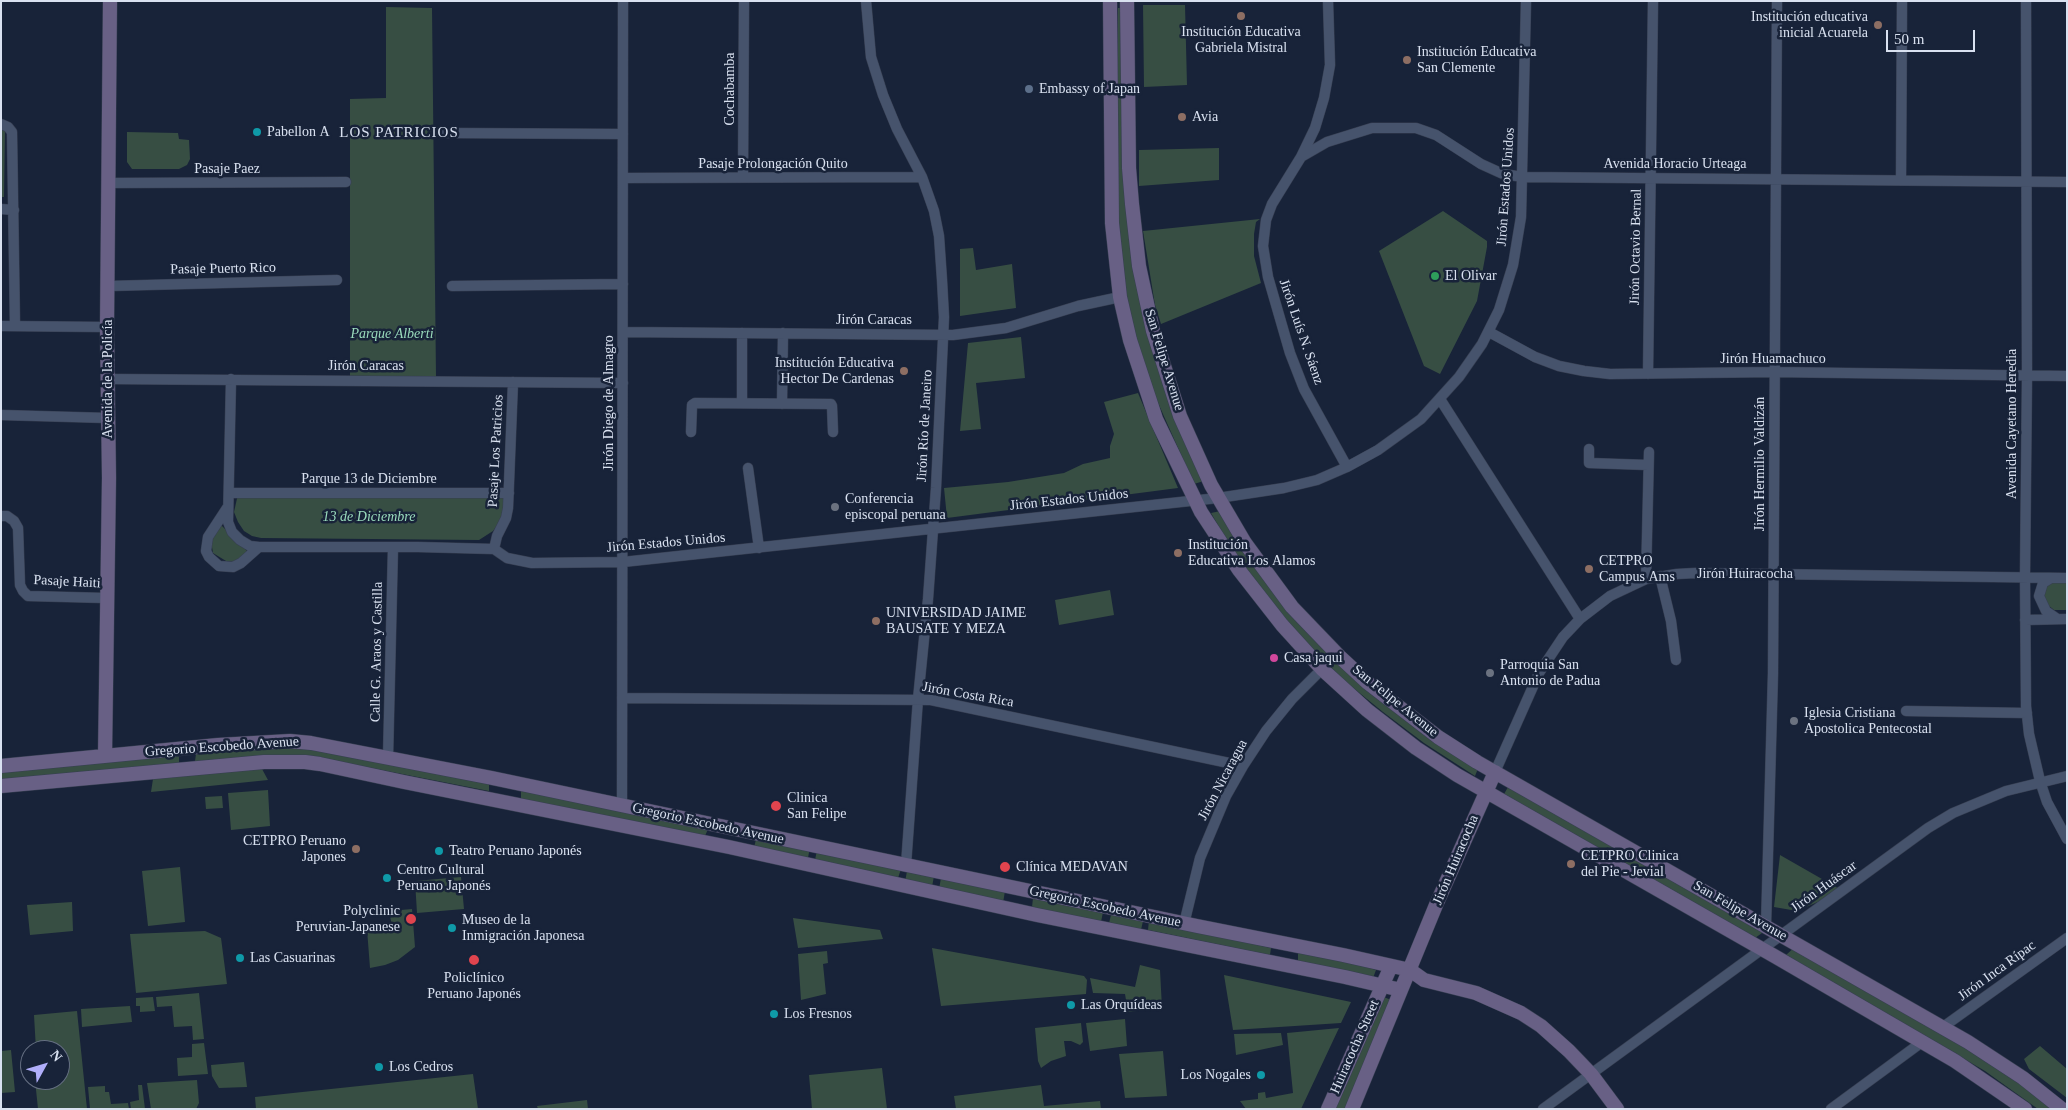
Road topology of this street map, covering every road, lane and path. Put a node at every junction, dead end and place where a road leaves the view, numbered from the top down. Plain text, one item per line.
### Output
1 (110, 1) edge
2 (623, 1) edge
3 (744, 1) edge
4 (866, 1) edge
5 (1110, 1) edge
6 (1127, 1) edge
7 (1328, 1) edge
8 (1526, 1) edge
9 (1653, 1) edge
10 (1777, 1) edge
11 (1902, 1) edge
12 (2026, 1) edge
13 (5, 125) edge
14 (443, 133) dead end
15 (623, 134) junction
16 (1301, 157) junction
17 (743, 177) junction
18 (922, 177) junction
19 (1523, 177) junction
20 (1650, 177) junction
21 (623, 178) junction
22 (1776, 178) junction
23 (1900, 180) junction
24 (2026, 181) junction
25 (346, 182) dead end
26 (2067, 182) edge
27 (108, 183) junction
28 (1, 209) edge
29 (14, 210) junction
30 (337, 280) dead end
31 (623, 284) junction
32 (108, 286) junction
33 (452, 286) dead end
34 (1120, 297) junction
35 (1, 326) edge
36 (15, 326) junction
37 (107, 327) junction
38 (623, 332) junction
39 (1489, 332) junction
40 (742, 333) junction
41 (783, 333) junction
42 (943, 334) junction
43 (1774, 372) junction
44 (1648, 374) junction
45 (2027, 376) junction
46 (2067, 376) edge
47 (108, 379) junction
48 (231, 380) junction
49 (513, 382) junction
50 (623, 383) junction
51 (1440, 399) junction
52 (742, 403) junction
53 (782, 404) junction
54 (1, 415) edge
55 (108, 418) junction
56 (691, 432) dead end
57 (833, 432) dead end
58 (1589, 449) dead end
59 (1649, 452) dead end
60 (1648, 465) junction
61 (1347, 467) junction
62 (748, 468) dead end
63 (229, 493) junction
64 (509, 493) junction
65 (1218, 498) junction
66 (1194, 500) junction
67 (227, 508) junction
68 (1, 516) edge
69 (932, 529) junction
70 (258, 547) junction
71 (393, 547) junction
72 (759, 548) junction
73 (494, 549) junction
74 (623, 562) junction
75 (1774, 574) junction
76 (1660, 576) junction
77 (2025, 577) junction
78 (2051, 578) junction
79 (2067, 578) edge
80 (1646, 579) junction
81 (106, 598) junction
82 (2062, 618) edge
83 (1580, 619) junction
84 (2025, 620) junction
85 (1676, 660) dead end
86 (1322, 669) junction
87 (622, 698) junction
88 (918, 699) junction
89 (1906, 711) dead end
90 (2027, 713) junction
91 (198, 747) junction
92 (176, 749) junction
93 (104, 756) junction
94 (388, 758) junction
95 (4, 766) edge
96 (1243, 766) junction
97 (199, 769) junction
98 (177, 770) junction
99 (1495, 772) junction
100 (2067, 776) edge
101 (496, 779) junction
102 (2040, 781) junction
103 (1, 786) edge
104 (1486, 792) junction
105 (496, 801) junction
106 (622, 805) junction
107 (734, 829) junction
108 (2067, 839) edge
109 (729, 847) junction
110 (906, 865) junction
111 (1022, 890) junction
112 (1043, 894) junction
113 (1019, 910) junction
114 (1037, 915) junction
115 (1184, 924) junction
116 (1766, 926) junction
117 (1781, 934) junction
118 (2067, 938) edge
119 (1761, 948) junction
120 (1391, 966) junction
121 (1410, 970) junction
122 (1382, 985) junction
123 (1402, 990) junction
124 (1943, 1027) junction
125 (1922, 1042) junction
126 (1345, 1069) junction
127 (1591, 1074) junction
128 (1365, 1076) junction
129 (1328, 1109) edge
130 (1352, 1109) edge
131 (1543, 1109) edge
132 (1616, 1109) edge
133 (1831, 1109) edge
134 (2025, 1109) edge
135 (2062, 1109) edge

1 - 27 street, Avenida de la Policía
2 - 15 street, Jirón Diego de Almagro
3 - 17 street, Cochabamba
4 - 18 street, Jirón Río de Janeiro
5 - 34 street, San Felipe Avenue
6 - 65 street, San Felipe Avenue
7 - 16 street, Jirón Luís N. Sáenz
8 - 19 street, Jirón Estados Unidos
9 - 20 street, Jirón Octavio Bernal
10 - 22 street, Jirón Hermilio Valdizán
11 - 23 street
12 - 24 street, Avenida Cayetano Heredia
13 - 29 street
14 - 15 street
15 - 21 street, Jirón Diego de Almagro
16 - 19 street, Avenida Horacio Urteaga
16 - 61 street, Jirón Luís N. Sáenz
17 - 18 street, Pasaje Prolongación Quito
17 - 21 street, Pasaje Prolongación Quito
18 - 42 street, Jirón Río de Janeiro
19 - 20 street, Avenida Horacio Urteaga
19 - 39 street, Jirón Estados Unidos
20 - 22 street, Avenida Horacio Urteaga
20 - 44 street, Jirón Octavio Bernal
21 - 31 street, Jirón Diego de Almagro
22 - 23 street, Avenida Horacio Urteaga
22 - 43 street, Jirón Hermilio Valdizán
23 - 24 street, Avenida Horacio Urteaga
24 - 26 street, Avenida Horacio Urteaga
24 - 45 street, Avenida Cayetano Heredia
25 - 27 street, Pasaje Paez
27 - 32 street, Avenida de la Policía
28 - 29 street
29 - 36 street
30 - 32 street, Pasaje Puerto Rico
31 - 33 street
31 - 38 street, Jirón Diego de Almagro
32 - 37 street, Avenida de la Policía
34 - 42 street, Jirón Caracas
34 - 66 street, San Felipe Avenue
35 - 36 street
36 - 37 street
37 - 47 street, Avenida de la Policía
38 - 40 street, Jirón Caracas
38 - 50 street, Jirón Diego de Almagro
39 - 44 street, Jirón Huamachuco
39 - 51 street, Jirón Estados Unidos
40 - 41 street, Jirón Caracas
40 - 52 street
41 - 42 street, Jirón Caracas
41 - 53 street
42 - 69 street, Jirón Río de Janeiro
43 - 44 street, Jirón Huamachuco
43 - 45 street, Jirón Huamachuco
43 - 75 street, Jirón Hermilio Valdizán
45 - 46 street, Jirón Huamachuco
45 - 77 street, Avenida Cayetano Heredia
47 - 48 street, Jirón Caracas
47 - 55 street, Avenida de la Policía
48 - 49 street, Jirón Caracas
48 - 63 street, Jirón Estados Unidos
49 - 50 street, Jirón Caracas
49 - 64 street, Pasaje Los Patricios
50 - 74 street, Jirón Diego de Almagro
51 - 61 street, Jirón Estados Unidos
51 - 83 street
52 - 53 street
52 - 56 street
53 - 57 street
54 - 55 street
55 - 81 street, Avenida de la Policía
58 - 60 street
59 - 60 street
60 - 80 street
61 - 65 street, Jirón Estados Unidos
62 - 72 street
63 - 64 street, Parque 13 de Diciembre
63 - 67 street, Jirón Estados Unidos
64 - 73 street, Pasaje Los Patricios
65 - 66 street, Jirón Estados Unidos
65 - 99 street, San Felipe Avenue
66 - 69 street, Jirón Estados Unidos
66 - 86 street, San Felipe Avenue
67 - 70 street, Jirón Estados Unidos
67 - 70 street, Jirón Estados Unidos
68 - 81 street, Pasaje Haiti
69 - 72 street, Jirón Estados Unidos
69 - 88 street, Jirón Río de Janeiro
70 - 71 street, Jirón Estados Unidos
71 - 73 street, Jirón Estados Unidos
71 - 94 street, Calle G. Araos y Castilla
72 - 74 street, Jirón Estados Unidos
73 - 74 street, Jirón Estados Unidos
74 - 87 street, Jirón Diego de Almagro
75 - 76 street, Jirón Huiracocha
75 - 77 street, Jirón Huiracocha
75 - 116 street, Jirón Hermilio Valdizán
76 - 80 street, Jirón Huiracocha
76 - 85 street
77 - 78 street, Jirón Huiracocha
77 - 84 street, Avenida Cayetano Heredia
78 - 79 street, Jirón Huiracocha
78 - 82 street
80 - 83 street, Jirón Huiracocha
81 - 93 street, Avenida de la Policía
82 - 84 street
83 - 99 street, Jirón Huiracocha
84 - 90 street, Avenida Cayetano Heredia
86 - 96 street, Jirón Nicaragua
86 - 104 street, San Felipe Avenue
87 - 88 street, Jirón Costa Rica
87 - 106 street, Jirón Diego de Almagro
88 - 96 street, Jirón Costa Rica
88 - 110 street, Jirón Río de Janeiro
89 - 90 street
90 - 102 street, Avenida Cayetano Heredia
91 - 92 street, Gregorio Escobedo Avenue
91 - 94 street, Gregorio Escobedo Avenue
91 - 97 street
92 - 93 street, Gregorio Escobedo Avenue
92 - 98 street
93 - 95 street, Gregorio Escobedo Avenue
94 - 101 street, Gregorio Escobedo Avenue
96 - 115 street, Jirón Nicaragua
97 - 98 street, Gregorio Escobedo Avenue
97 - 105 street, Gregorio Escobedo Avenue
98 - 103 street, Gregorio Escobedo Avenue
99 - 104 street, Jirón Huiracocha
99 - 116 street, San Felipe Avenue
100 - 102 street, Jirón Huáscar
101 - 105 street
101 - 106 street, Gregorio Escobedo Avenue
102 - 108 street, Avenida Cayetano Heredia
102 - 117 street, Jirón Huáscar
104 - 119 street, San Felipe Avenue
104 - 121 street, Jirón Huiracocha
105 - 109 street, Gregorio Escobedo Avenue
106 - 107 street, Gregorio Escobedo Avenue
107 - 109 street
107 - 110 street, Gregorio Escobedo Avenue
109 - 113 street, Gregorio Escobedo Avenue
110 - 111 street, Gregorio Escobedo Avenue
111 - 112 street, Gregorio Escobedo Avenue
111 - 113 street
112 - 114 street
112 - 115 street, Gregorio Escobedo Avenue
113 - 114 street, Gregorio Escobedo Avenue
114 - 122 street, Gregorio Escobedo Avenue
115 - 120 street, Gregorio Escobedo Avenue
116 - 117 street, San Felipe Avenue
117 - 119 street, Jirón Huáscar
117 - 124 street, San Felipe Avenue
118 - 124 street, Jirón Inca Rípac
119 - 125 street, San Felipe Avenue
119 - 127 street, Jirón Huáscar
120 - 121 street, Gregorio Escobedo Avenue
120 - 122 street
121 - 123 street, Jirón Huiracocha
121 - 127 street, Gregorio Escobedo Avenue
122 - 123 street, Gregorio Escobedo Avenue
122 - 126 street, Huiracocha Street
123 - 128 street, Huiracocha Street
124 - 135 street, San Felipe Avenue
125 - 133 street
125 - 134 street, San Felipe Avenue
126 - 128 street
126 - 129 street, Huiracocha Street
127 - 131 street, Jirón Huáscar
127 - 132 street, Gregorio Escobedo Avenue
128 - 130 street, Huiracocha Street

